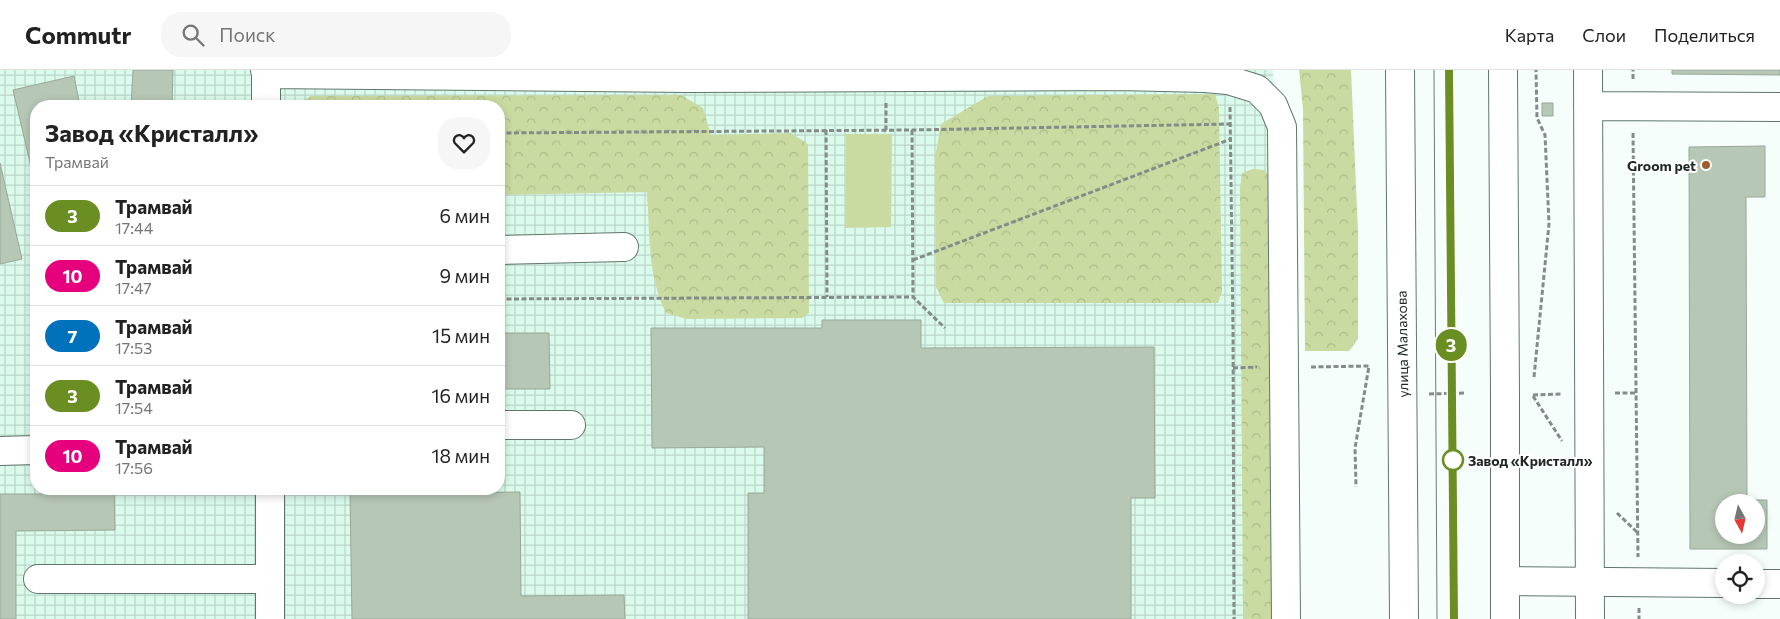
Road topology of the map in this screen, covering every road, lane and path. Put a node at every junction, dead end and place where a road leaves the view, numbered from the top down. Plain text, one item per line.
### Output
1 (1400, 70) edge
2 (1503, 70) edge
3 (1536, 70) edge
4 (1588, 70) edge
5 (1633, 70) edge
6 (266, 72) edge
7 (688, 74) edge
8 (1228, 80) junction
9 (266, 100) edge
10 (1588, 106) junction
11 (1633, 106) junction
12 (1780, 107) edge
13 (1230, 124) junction
14 (826, 130) junction
15 (912, 130) junction
16 (505, 133) edge
17 (1231, 139) junction
18 (624, 247) dead end
19 (505, 250) edge
20 (913, 260) junction
21 (827, 297) junction
22 (913, 297) junction
23 (505, 299) edge
24 (945, 328) dead end
25 (1369, 366) dead end
26 (1533, 385) dead end
27 (1464, 393) dead end
28 (1427, 394) dead end
29 (571, 424) dead end
30 (505, 425) edge
31 (30, 450) edge
32 (0, 451) edge
33 (1356, 487) dead end
34 (270, 495) edge
35 (270, 579) junction
36 (38, 580) dead end
37 (1505, 581) junction
38 (1590, 582) junction
39 (1639, 583) junction
40 (1715, 583) edge
41 (1765, 584) edge
42 (1780, 584) edge
43 (270, 619) edge
44 (1234, 619) edge
45 (1286, 619) edge
46 (1404, 619) edge
47 (1504, 619) edge
48 (1590, 619) edge
49 (1639, 619) edge

1 - 46 street, улица Малахова
2 - 37 street
3 - 26 path
4 - 10 street
5 - 11 path
6 - 7 street
6 - 9 street
7 - 8 street
8 - 13 path
8 - 45 street
10 - 11 street
10 - 38 street
11 - 12 street
11 - 39 path
13 - 15 path
13 - 17 path
14 - 15 path
14 - 16 path
14 - 21 path
15 - 20 path
17 - 20 path
17 - 44 path
18 - 19 street
20 - 22 path
21 - 22 path
21 - 23 path
22 - 24 path
25 - 33 path
27 - 28 path
29 - 30 street
31 - 32 street
34 - 35 street
35 - 36 street
35 - 43 street
37 - 38 street
37 - 47 street
38 - 39 street
38 - 48 street
39 - 40 street
39 - 49 path
41 - 42 street

